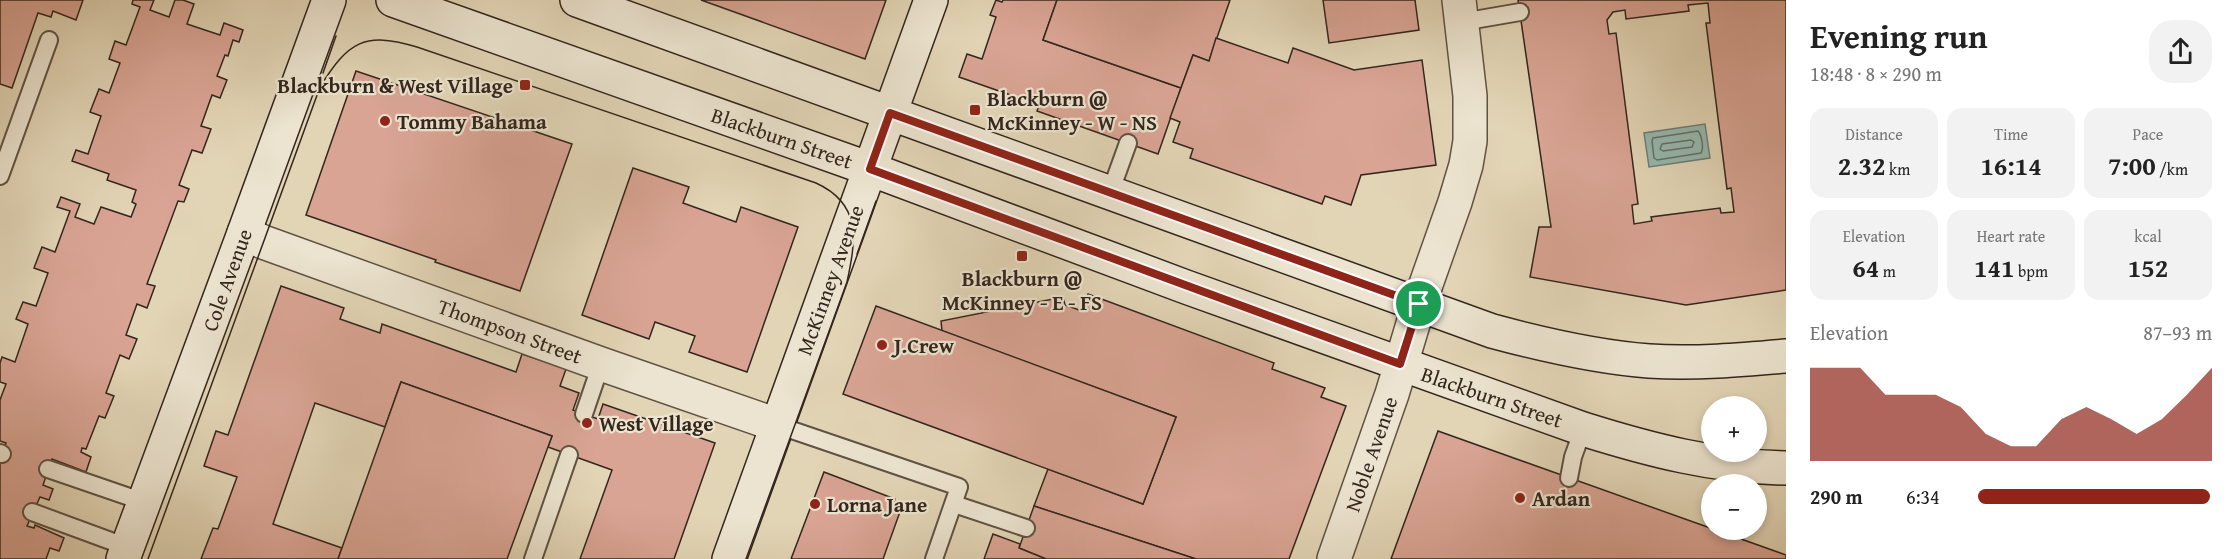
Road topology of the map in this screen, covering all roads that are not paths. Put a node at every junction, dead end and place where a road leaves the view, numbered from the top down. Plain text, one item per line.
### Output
1 (329, 0) edge
2 (393, 0) edge
3 (577, 0) edge
4 (931, 0) edge
5 (1460, 11) edge
6 (1520, 12) dead end
7 (49, 40) dead end
8 (890, 113) junction
9 (6, 139) edge
10 (1128, 143) dead end
11 (870, 169) junction
12 (0, 176) edge
13 (1110, 193) junction
14 (244, 233) junction
15 (1419, 304) junction
16 (1786, 356) edge
17 (601, 364) junction
18 (1400, 364) junction
19 (584, 414) dead end
20 (777, 425) junction
21 (1583, 429) junction
22 (570, 454) dead end
23 (48, 469) dead end
24 (1784, 470) edge
25 (1569, 478) dead end
26 (144, 502) junction
27 (954, 504) junction
28 (32, 512) dead end
29 (1026, 528) dead end
30 (125, 553) edge
31 (533, 559) edge
32 (729, 559) edge
33 (934, 559) edge
34 (1334, 559) edge

1 - 14 street, Cole Avenue
2 - 11 street, Blackburn Street
3 - 8 street
4 - 8 street, McKinney Avenue
5 - 6 lane
5 - 15 street, Noble Avenue
7 - 9 lane
8 - 11 street, McKinney Avenue
8 - 13 street
9 - 12 lane
10 - 13 lane
11 - 18 street, Blackburn Street
11 - 20 street, McKinney Avenue
13 - 15 street
14 - 17 street, Thompson Street
14 - 26 street, Cole Avenue
15 - 16 street
15 - 18 street, Noble Avenue
17 - 19 lane
17 - 20 street, Thompson Street
18 - 21 street, Blackburn Street
18 - 34 street, Noble Avenue
20 - 27 lane
20 - 32 street, McKinney Avenue
21 - 24 street, Blackburn Street
21 - 25 lane
22 - 31 lane
23 - 26 lane
26 - 30 street, Cole Avenue
27 - 29 lane
27 - 33 lane
28 - 30 lane

